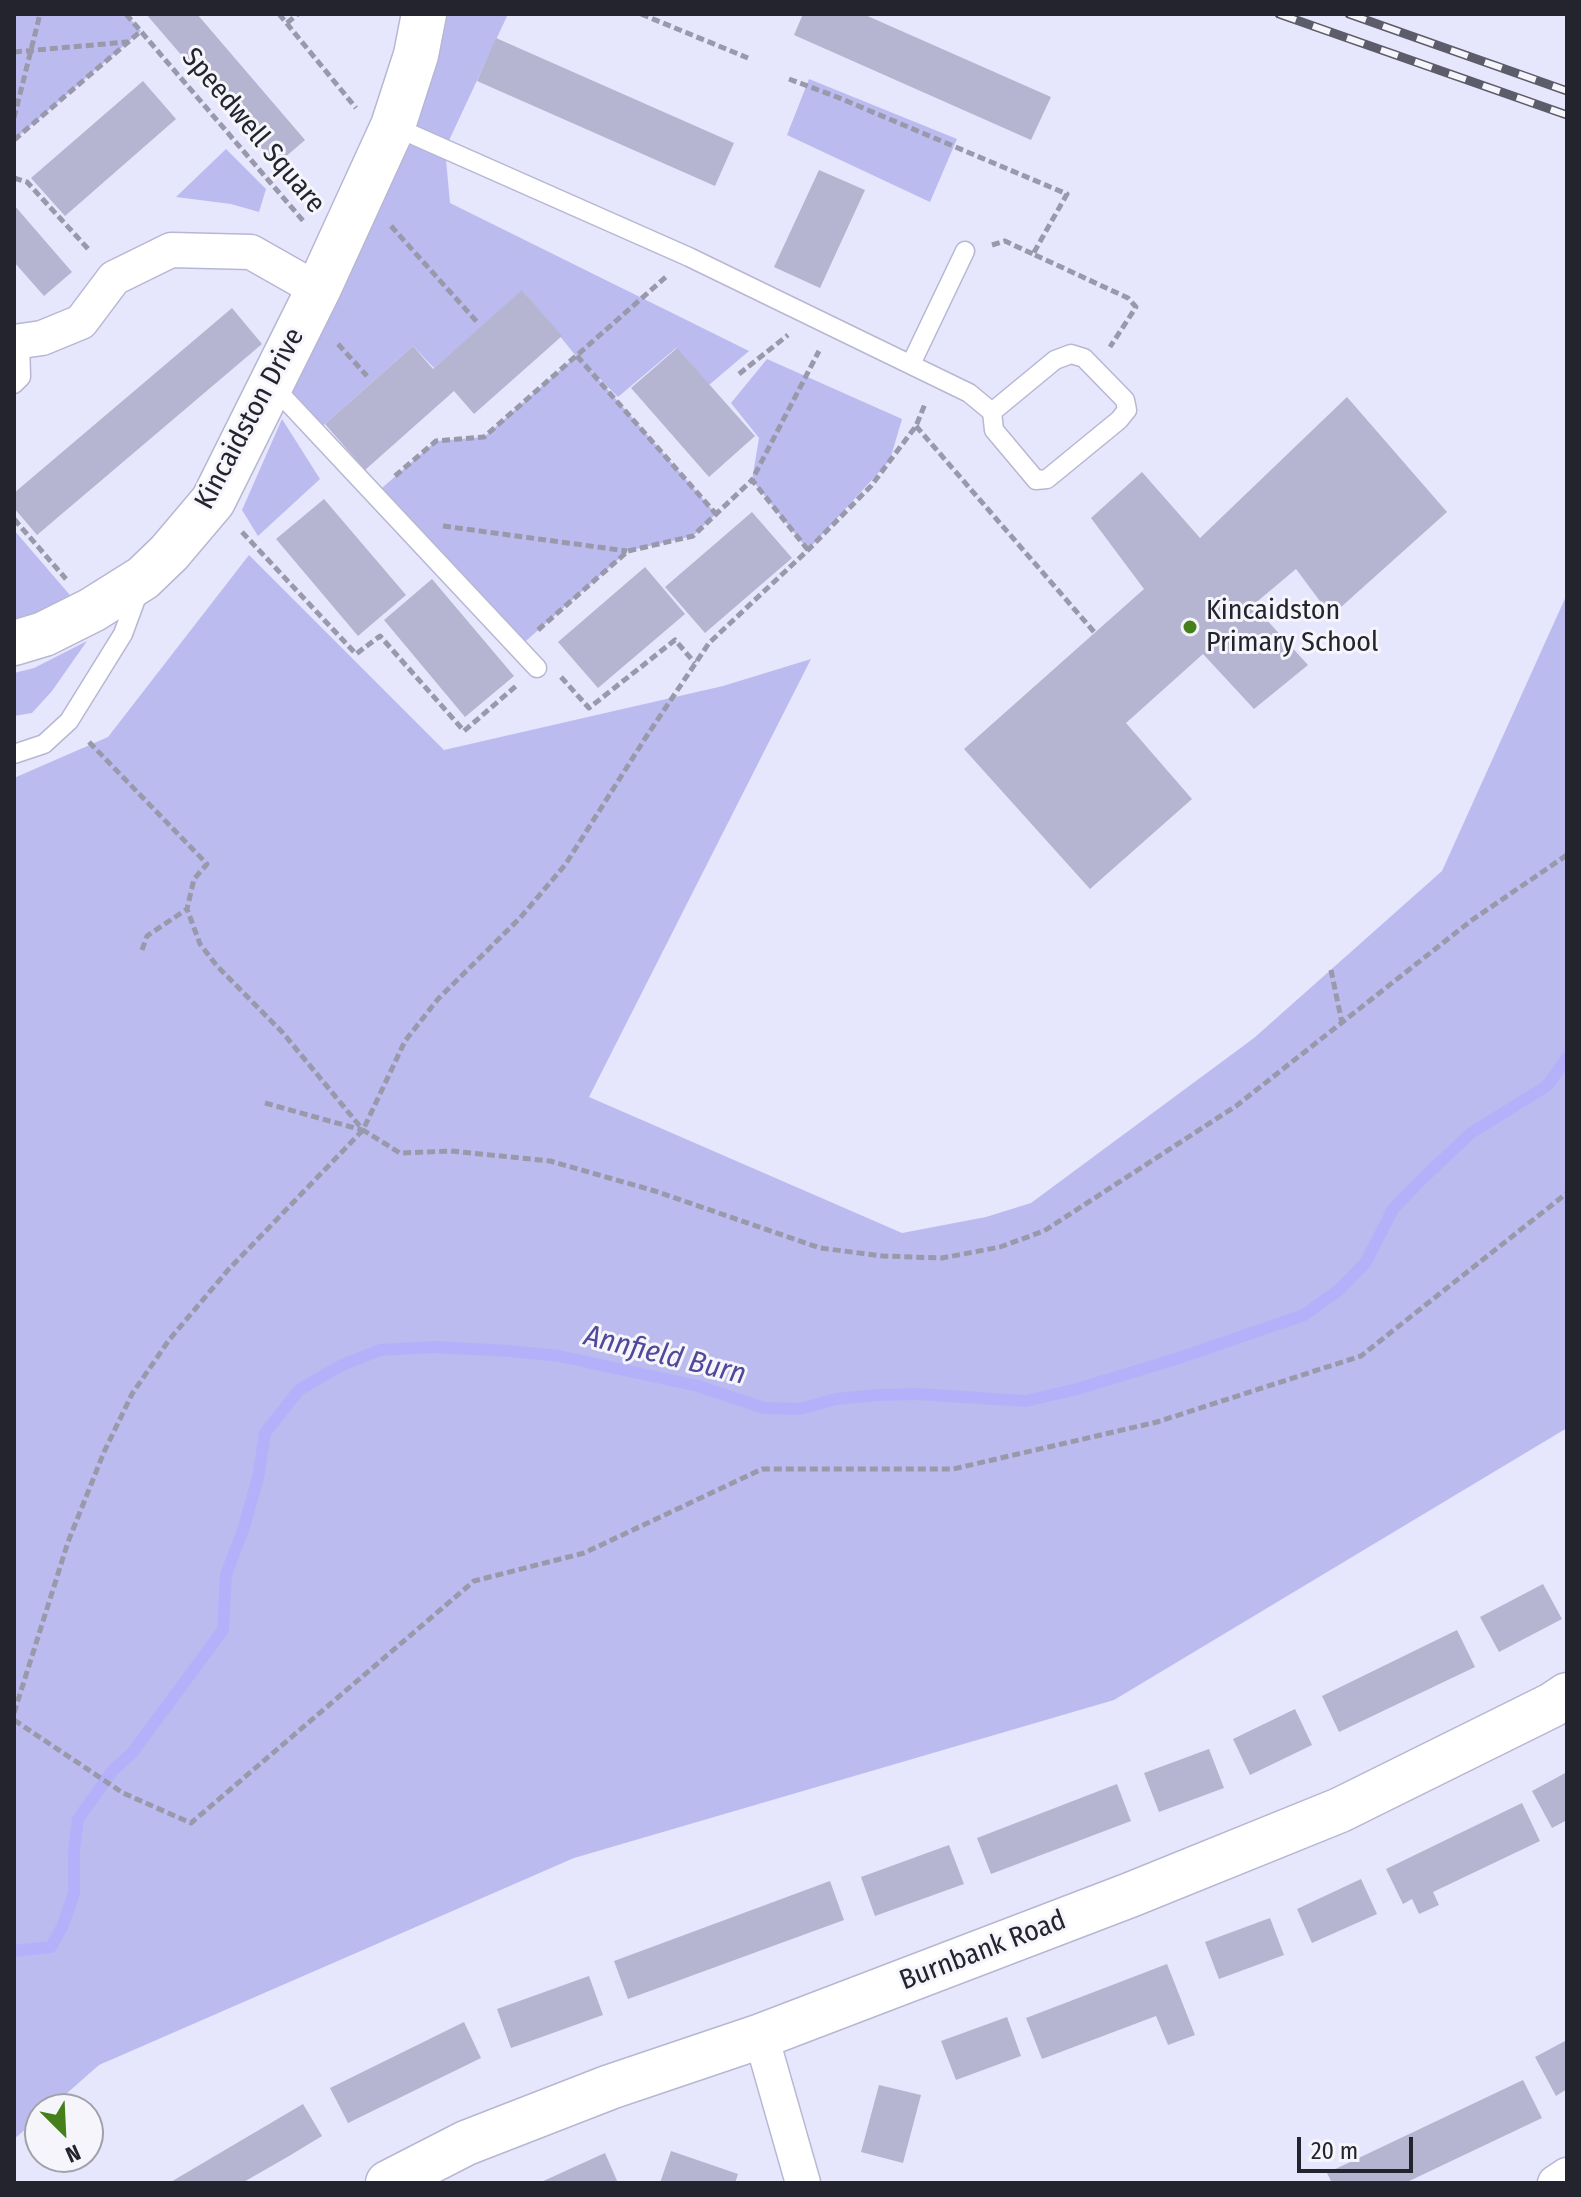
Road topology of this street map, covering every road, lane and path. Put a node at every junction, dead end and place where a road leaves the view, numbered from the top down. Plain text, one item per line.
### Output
1 (40, 14) edge
2 (126, 14) edge
3 (279, 14) edge
4 (298, 14) edge
5 (424, 14) edge
6 (641, 14) edge
7 (287, 23) junction
8 (141, 31) junction
9 (128, 42) junction
10 (30, 51) junction
11 (14, 52) edge
12 (748, 58) dead end
13 (789, 79) dead end
14 (14, 118) edge
15 (389, 135) junction
16 (14, 140) edge
17 (14, 178) edge
18 (362, 193) junction
19 (965, 251) joint
20 (1036, 255) junction
21 (689, 257) junction
22 (326, 273) junction
23 (114, 278) junction
24 (812, 316) junction
25 (478, 323) dead end
26 (832, 326) junction
27 (17, 341) edge
28 (577, 356) junction
29 (911, 364) junction
30 (1095, 369) junction
31 (739, 374) dead end
32 (937, 377) junction
33 (14, 384) edge
34 (271, 384) junction
35 (992, 412) junction
36 (916, 426) junction
37 (752, 480) junction
38 (375, 494) junction
39 (213, 501) junction
40 (716, 514) junction
41 (14, 519) edge
42 (400, 521) junction
43 (808, 550) junction
44 (628, 551) junction
45 (143, 578) junction
46 (92, 610) junction
47 (1095, 633) dead end
48 (14, 643) edge
49 (519, 647) junction
50 (695, 663) junction
51 (537, 668) junction
52 (69, 721) junction
53 (14, 754) edge
54 (1567, 855) edge
55 (187, 909) junction
56 (142, 950) dead end
57 (1331, 970) dead end
58 (1342, 1023) junction
59 (265, 1103) dead end
60 (363, 1130) junction
61 (1567, 1193) edge
62 (1567, 1695) edge
63 (14, 1713) edge
64 (14, 1720) edge
65 (761, 2036) junction
66 (1567, 2175) edge
67 (388, 2183) edge
68 (803, 2183) edge
69 (1555, 2183) edge

1 - 10 path
2 - 8 path, Speedwell Square
3 - 7 path
4 - 7 path
5 - 15 street, Kincaidston Drive
6 - 12 path
7 - 15 path
8 - 9 path
8 - 22 path, Speedwell Square
9 - 10 path
9 - 16 path
10 - 11 path
10 - 14 path
13 - 20 path
15 - 18 street, Kincaidston Drive
15 - 21 lane
17 - 23 path
18 - 22 street, Kincaidston Drive
18 - 25 path
19 - 20 path
19 - 29 lane
20 - 30 path
21 - 24 lane
21 - 28 path
22 - 23 street
22 - 34 street, Kincaidston Drive
23 - 27 street
24 - 26 lane
24 - 31 path
26 - 29 lane
26 - 37 path
27 - 33 lane
28 - 38 path
28 - 40 path
29 - 32 lane
30 - 35 lane
30 - 35 lane
32 - 35 lane
32 - 36 path
34 - 38 lane
34 - 39 street, Kincaidston Drive
36 - 43 path
36 - 47 path
37 - 40 path
37 - 43 path
38 - 42 lane
39 - 45 street, Kincaidston Drive
39 - 51 path
40 - 44 path
41 - 46 path
42 - 44 path
42 - 49 lane
43 - 50 path
44 - 49 path
45 - 46 street, Kincaidston Drive
45 - 52 lane
46 - 48 street, Kincaidston Drive
49 - 51 lane
50 - 51 path
50 - 60 path
52 - 53 lane
52 - 55 path
54 - 58 path
55 - 56 path
55 - 60 path
57 - 58 path
58 - 60 path
59 - 60 path
60 - 63 path
61 - 64 path
62 - 65 street, Burnbank Road
65 - 67 street, Burnbank Road
65 - 68 street
66 - 69 street

